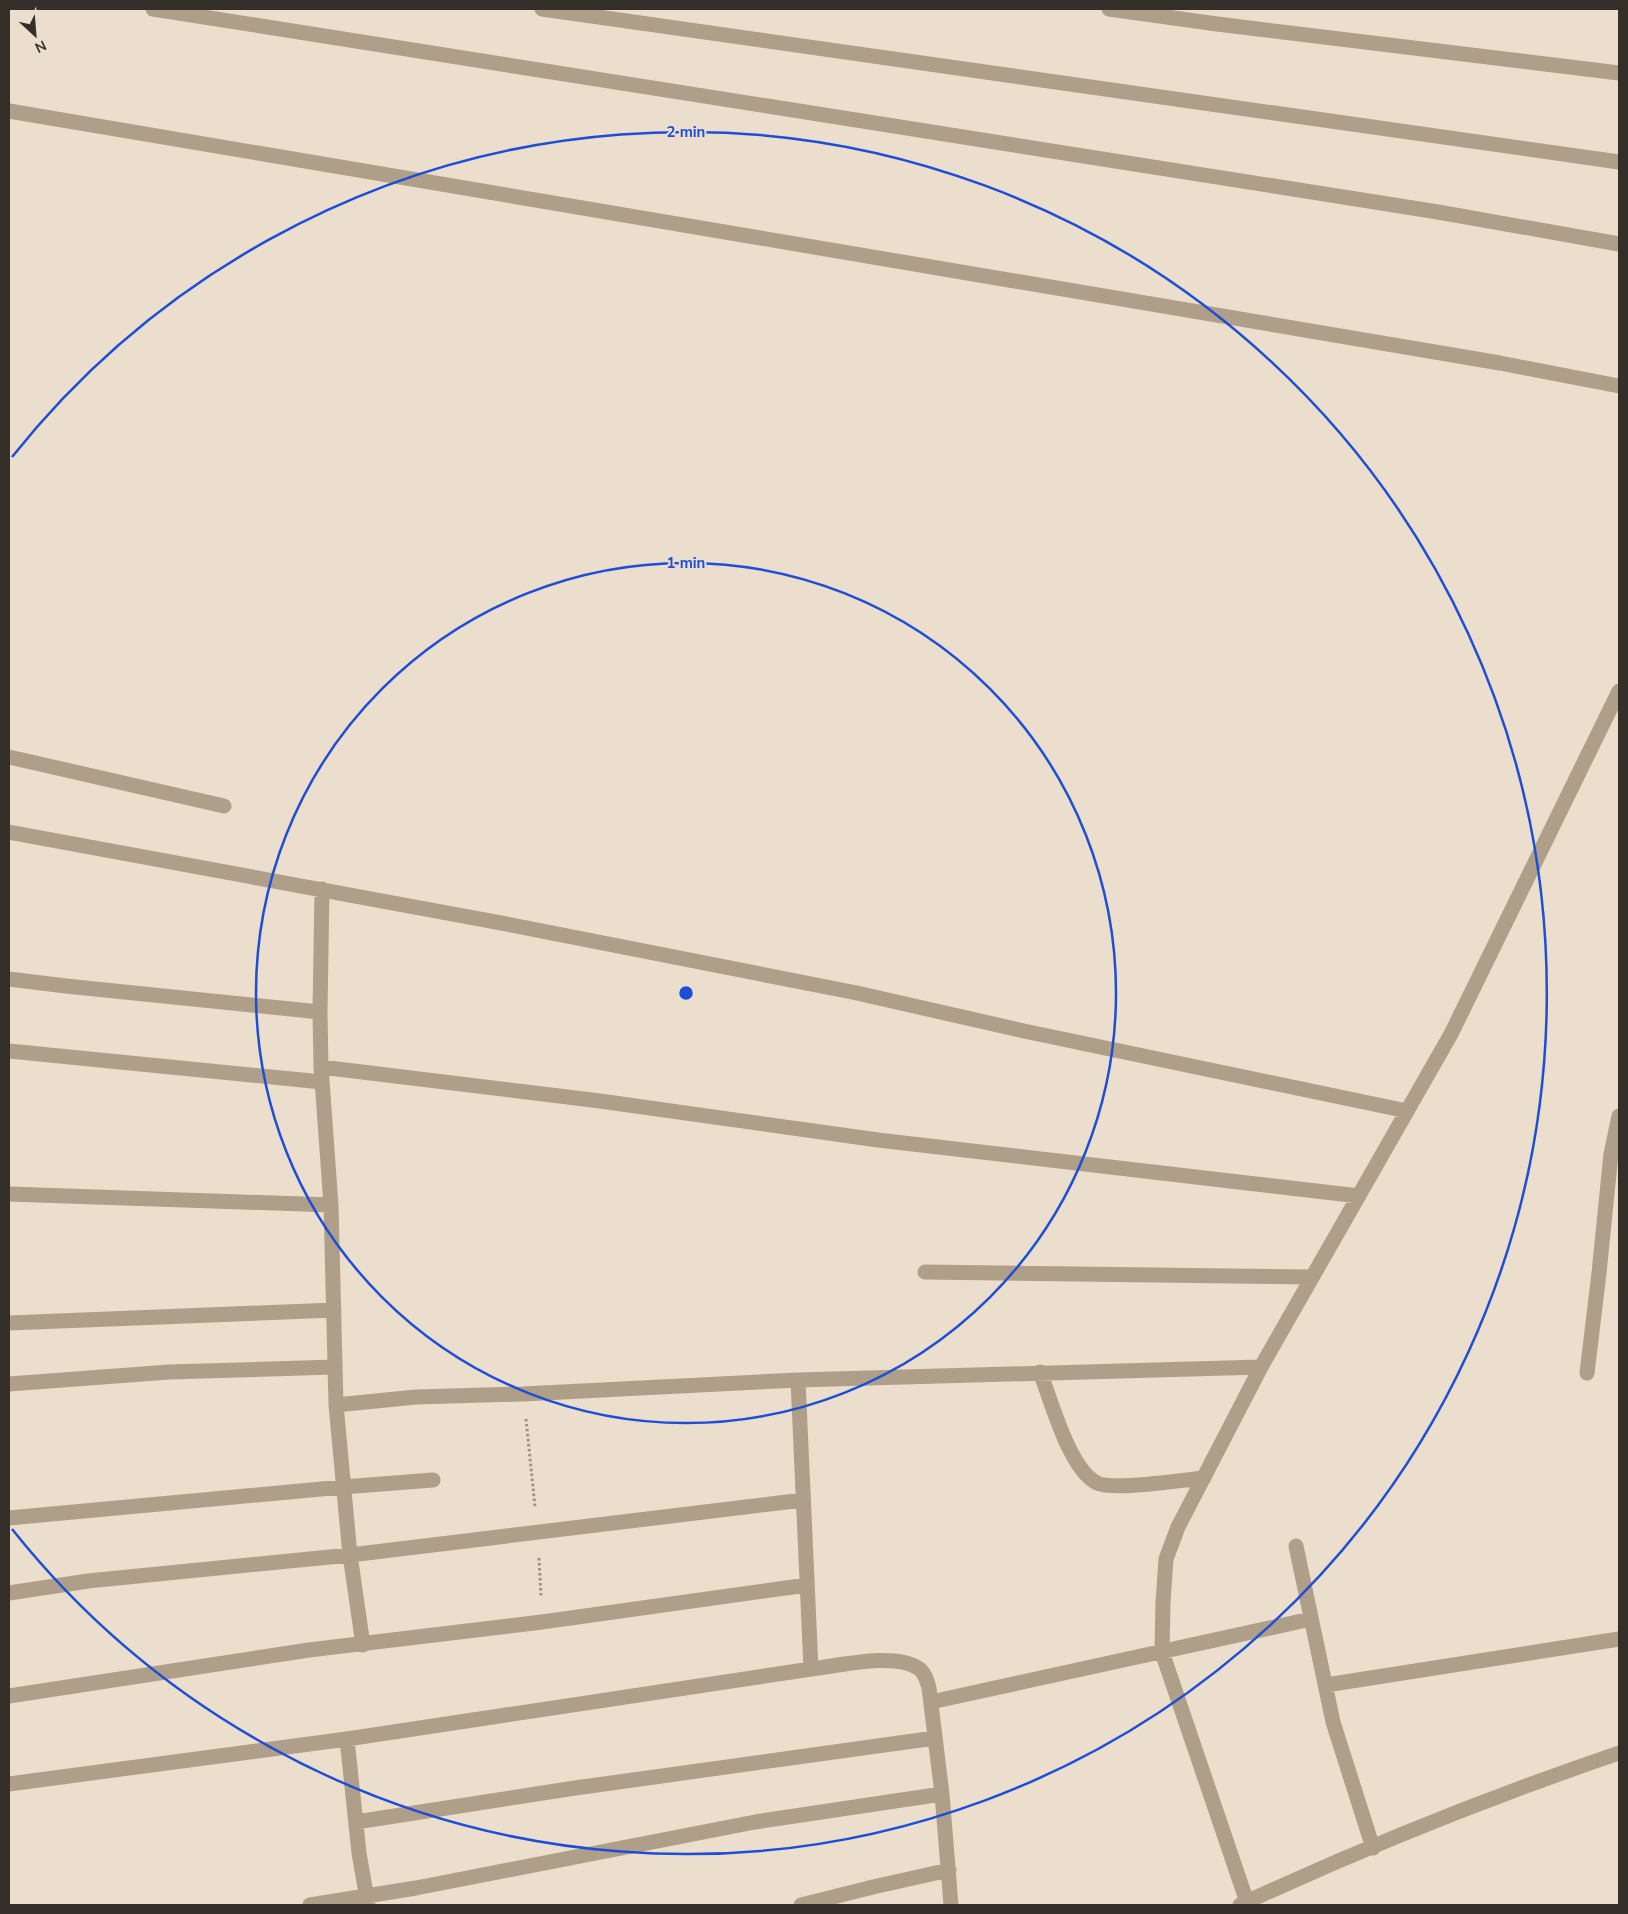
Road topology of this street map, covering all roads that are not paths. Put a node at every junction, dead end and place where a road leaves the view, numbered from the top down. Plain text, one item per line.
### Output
1 (153, 9) edge
2 (542, 9) edge
3 (1109, 9) edge
4 (1619, 73) edge
5 (9, 111) edge
6 (1619, 162) edge
7 (1619, 244) edge
8 (1619, 386) edge
9 (1619, 692) edge
10 (9, 757) edge
11 (224, 806) dead end
12 (9, 832) edge
13 (322, 889) junction
14 (9, 979) edge
15 (320, 1012) junction
16 (9, 1051) edge
17 (321, 1067) junction
18 (322, 1082) junction
19 (1407, 1111) junction
20 (1619, 1116) edge
21 (1615, 1154) edge
22 (9, 1194) edge
23 (1359, 1196) junction
24 (332, 1205) junction
25 (925, 1272) dead end
26 (1312, 1277) junction
27 (334, 1310) junction
28 (9, 1323) edge
29 (335, 1366) junction
30 (1261, 1367) junction
31 (1040, 1372) junction
32 (1587, 1372) dead end
33 (798, 1380) junction
34 (9, 1384) edge
35 (336, 1405) junction
36 (1204, 1478) junction
37 (432, 1480) dead end
38 (344, 1487) junction
39 (804, 1500) junction
40 (9, 1518) edge
41 (1296, 1546) dead end
42 (350, 1555) junction
43 (807, 1585) junction
44 (9, 1593) edge
45 (1311, 1619) junction
46 (1619, 1639) edge
47 (363, 1645) junction
48 (1162, 1652) junction
49 (811, 1669) junction
50 (1326, 1685) junction
51 (9, 1696) edge
52 (931, 1702) junction
53 (935, 1738) junction
54 (348, 1739) junction
55 (1619, 1753) edge
56 (9, 1784) edge
57 (942, 1794) junction
58 (356, 1822) junction
59 (1373, 1848) junction
60 (949, 1870) junction
61 (368, 1901) edge
62 (1243, 1904) edge
63 (310, 1905) edge
64 (801, 1905) edge
65 (950, 1905) edge

1 - 7 street
2 - 6 street
3 - 4 street
5 - 8 street
9 - 19 street
10 - 11 street
12 - 13 street
13 - 15 street
13 - 19 street
14 - 15 street
15 - 17 street
16 - 18 street
17 - 18 street
17 - 23 street
18 - 24 street
19 - 23 street
20 - 21 street
21 - 32 street
22 - 24 street
23 - 26 street
24 - 27 street
25 - 26 street
26 - 30 street
27 - 28 street
27 - 29 street
29 - 34 street
29 - 35 street
30 - 31 street
30 - 36 street
31 - 33 street
31 - 36 street
33 - 35 street
33 - 39 street
35 - 38 street
36 - 48 street
37 - 38 street
38 - 40 street
38 - 42 street
39 - 42 street
39 - 43 street
41 - 45 street
42 - 44 street
42 - 47 street
43 - 47 street
43 - 49 street
45 - 48 street
45 - 50 street
46 - 50 street
47 - 51 street
48 - 52 street
48 - 62 street
49 - 52 street
49 - 54 street
50 - 59 street
52 - 53 street
53 - 57 street
53 - 58 street
54 - 56 street
54 - 58 street
55 - 59 street
57 - 60 street
57 - 61 street
58 - 61 street
59 - 62 street
60 - 64 street
60 - 65 street
61 - 63 street

